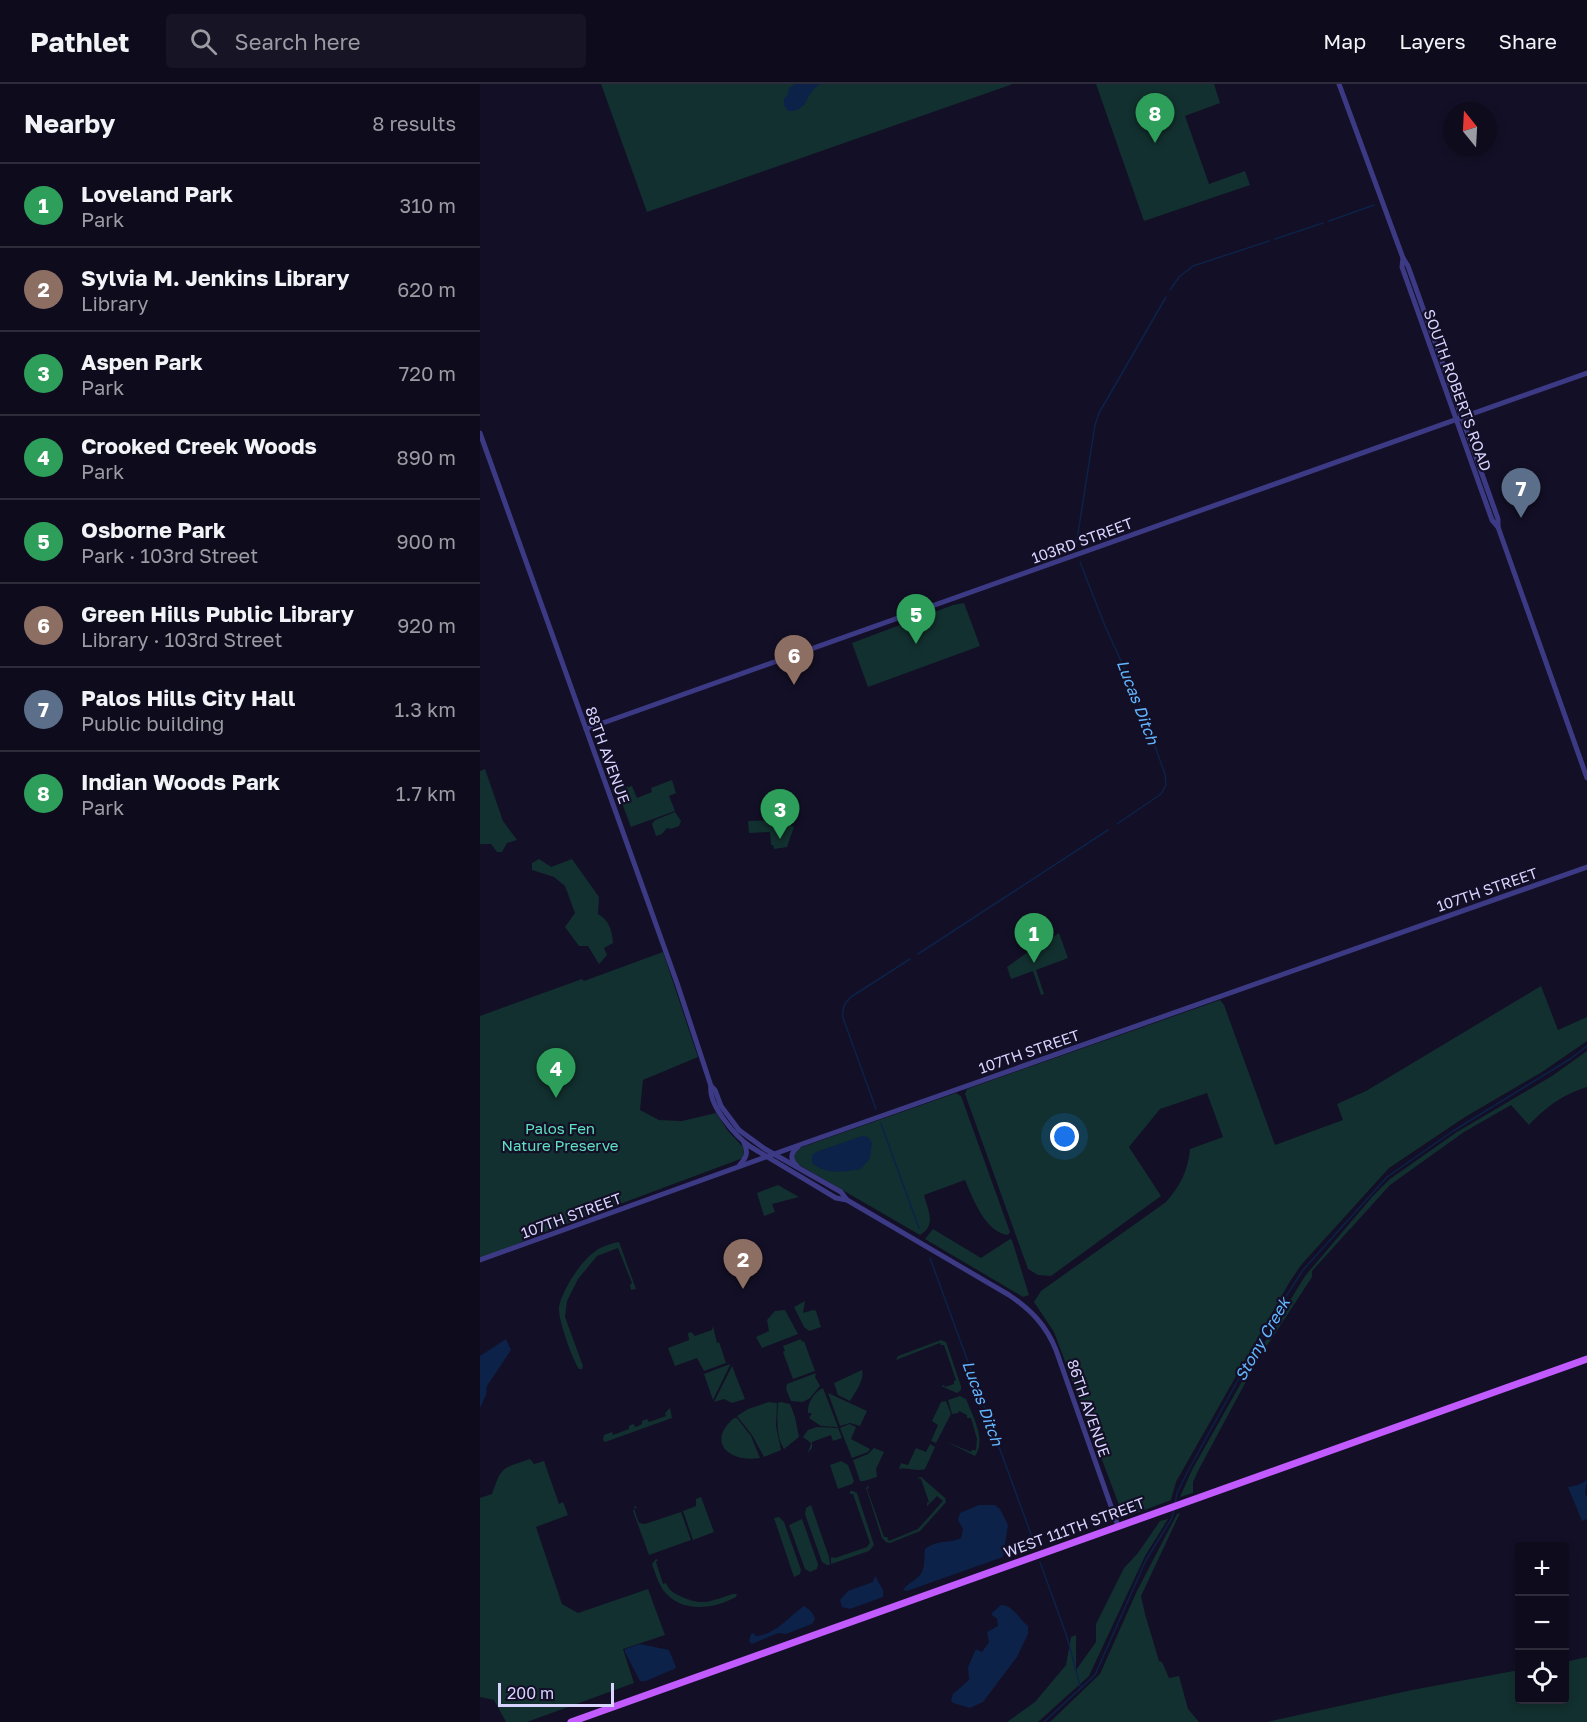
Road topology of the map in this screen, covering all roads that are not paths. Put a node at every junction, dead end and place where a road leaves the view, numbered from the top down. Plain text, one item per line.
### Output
1 (1340, 85) edge
2 (1403, 258) junction
3 (1587, 373) edge
4 (1462, 417) junction
5 (1456, 419) junction
6 (480, 433) edge
7 (1498, 527) junction
8 (586, 729) junction
9 (1587, 778) edge
10 (1587, 867) edge
11 (711, 1086) junction
12 (743, 1141) junction
13 (802, 1144) junction
14 (770, 1155) junction
15 (737, 1168) junction
16 (800, 1170) junction
17 (847, 1200) junction
18 (480, 1260) edge
19 (1587, 1359) edge
20 (1118, 1526) junction
21 (571, 1722) edge

1 - 2 street, SOUTH ROBERTS ROAD
2 - 4 street, SOUTH ROBERTS ROAD
2 - 5 street, SOUTH ROBERTS ROAD
3 - 4 street, 103RD STREET
4 - 5 street, 103RD STREET
4 - 7 street, SOUTH ROBERTS ROAD
5 - 7 street, SOUTH ROBERTS ROAD
5 - 8 street, 103RD STREET
6 - 8 street, 88TH AVENUE
7 - 9 street, SOUTH ROBERTS ROAD
8 - 11 street, 88TH AVENUE
10 - 13 street, 107TH STREET
11 - 12 street, 88TH AVENUE
11 - 14 street, 88TH AVENUE
12 - 14 street, 88TH AVENUE
12 - 15 street
13 - 14 street, 107TH STREET
13 - 16 street
14 - 15 street, 107TH STREET
14 - 16 street, 88TH AVENUE
14 - 17 street
15 - 18 street, 107TH STREET
16 - 17 street, 88TH AVENUE
17 - 20 street, 86TH AVENUE
19 - 20 main road, WEST 111TH STREET
20 - 21 main road, WEST 111TH STREET

